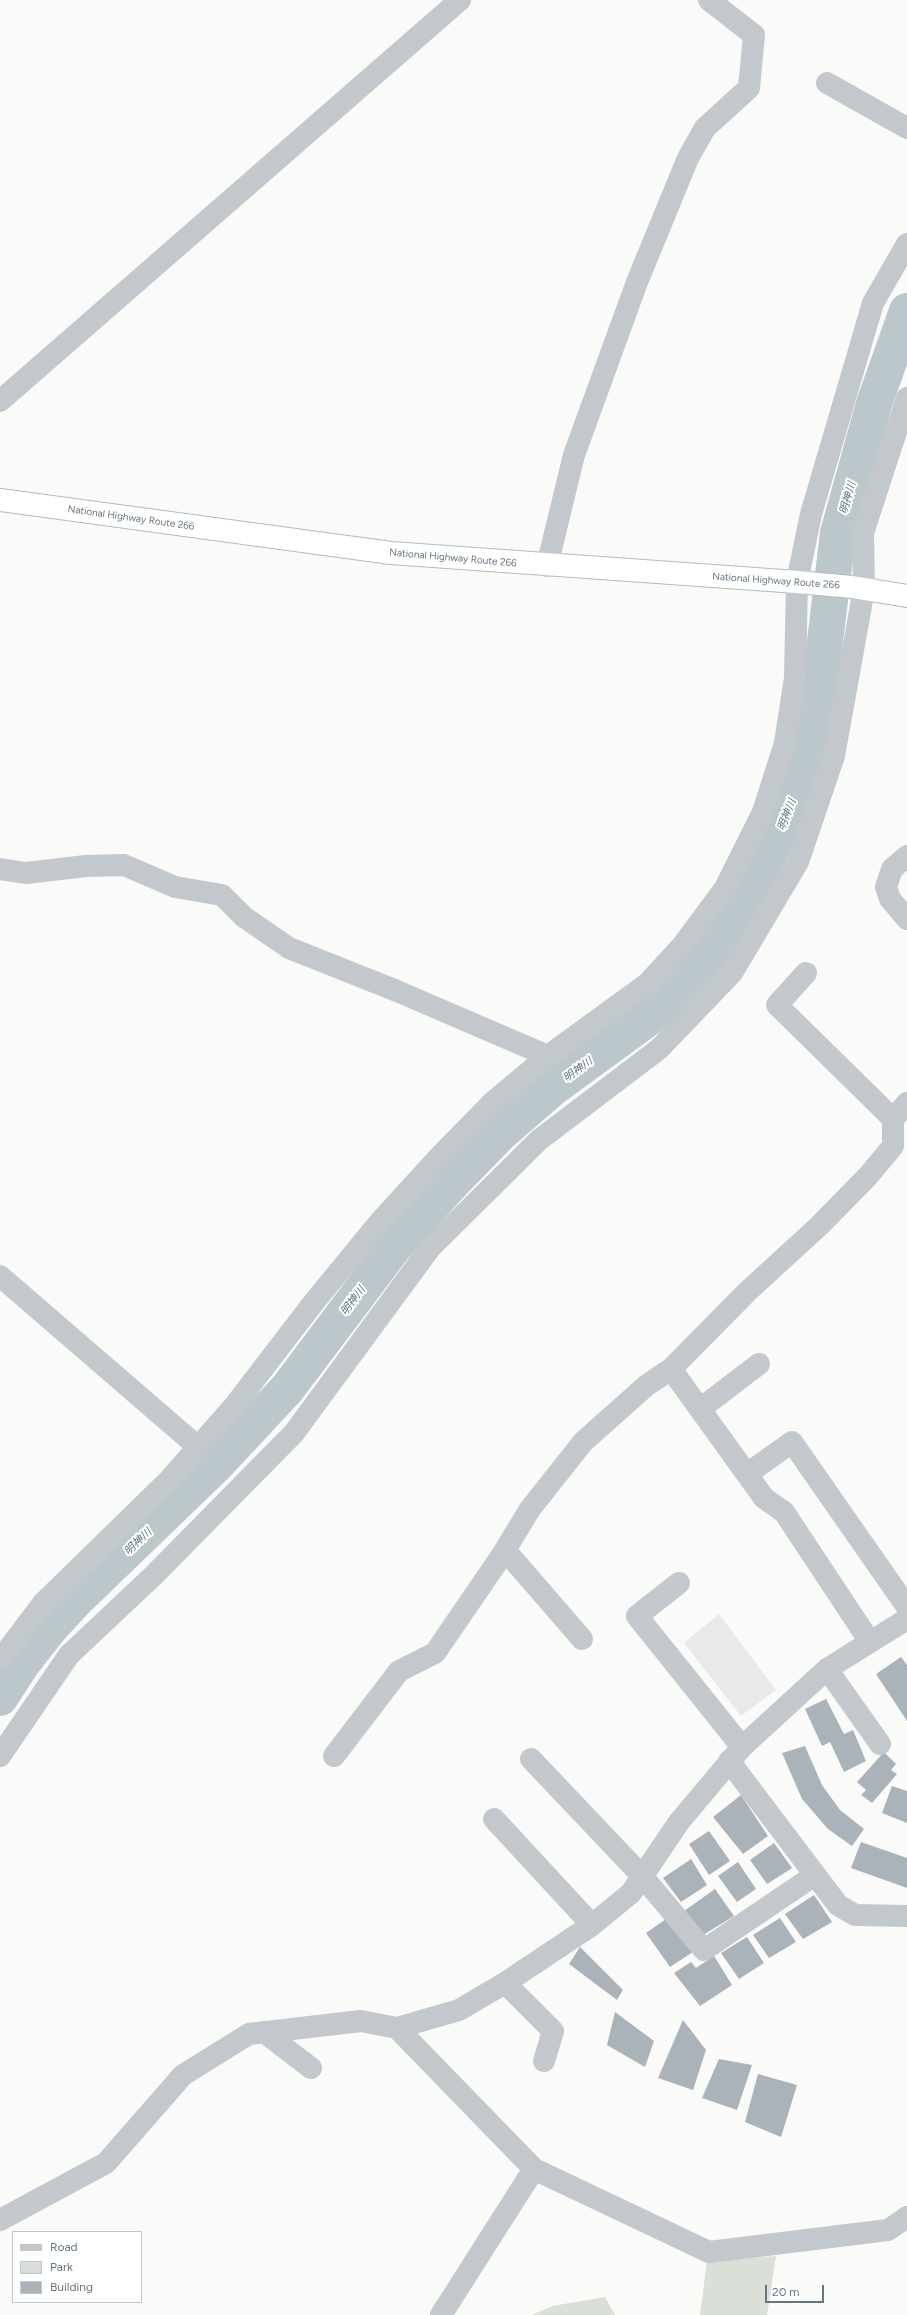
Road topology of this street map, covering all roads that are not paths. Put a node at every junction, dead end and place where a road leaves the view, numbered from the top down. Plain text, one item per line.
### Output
1 (460, 0) edge
2 (709, 0) edge
3 (827, 83) dead end
4 (907, 128) edge
5 (907, 244) edge
6 (907, 398) edge
7 (0, 401) edge
8 (0, 500) edge
9 (546, 566) junction
10 (804, 583) junction
11 (858, 588) junction
12 (907, 596) edge
13 (907, 856) edge
14 (0, 869) edge
15 (907, 919) edge
16 (806, 973) dead end
17 (548, 1056) junction
18 (907, 1103) edge
19 (893, 1120) junction
20 (0, 1276) edge
21 (759, 1364) dead end
22 (671, 1369) junction
23 (700, 1409) junction
24 (198, 1447) junction
25 (747, 1474) junction
26 (505, 1550) junction
27 (679, 1582) dead end
28 (907, 1607) edge
29 (907, 1619) edge
30 (582, 1638) dead end
31 (870, 1642) junction
32 (0, 1660) edge
33 (827, 1669) junction
34 (880, 1744) dead end
35 (736, 1754) junction
36 (0, 1756) edge
37 (334, 1756) dead end
38 (531, 1759) dead end
39 (494, 1819) dead end
40 (815, 1875) junction
41 (643, 1877) junction
42 (907, 1916) edge
43 (592, 1925) junction
44 (505, 1983) junction
45 (397, 2028) junction
46 (264, 2032) junction
47 (544, 2061) dead end
48 (311, 2068) dead end
49 (534, 2169) junction
50 (907, 2217) edge
51 (0, 2220) edge
52 (441, 2315) edge

1 - 7 street
2 - 9 street
3 - 4 street
5 - 10 street
6 - 11 street
8 - 9 highway, National Highway Route 266
9 - 10 highway, National Highway Route 266
10 - 11 highway, National Highway Route 266
10 - 17 street
11 - 12 highway, National Highway Route 266
11 - 36 street
13 - 15 street
14 - 17 street
16 - 19 street
17 - 24 street
18 - 19 street
19 - 22 street
20 - 24 street
21 - 23 street
22 - 23 street
22 - 26 street
23 - 25 street
24 - 32 street
25 - 28 street
25 - 31 street
26 - 30 street
26 - 37 street
27 - 35 street
29 - 31 street
31 - 33 street
33 - 34 street
33 - 35 street
35 - 40 street
35 - 41 street
38 - 41 street
39 - 43 street
40 - 41 street
40 - 42 street
41 - 43 street
43 - 44 street
44 - 45 street
44 - 47 street
45 - 46 street
45 - 49 street
46 - 48 street
46 - 51 street
49 - 50 street
49 - 52 street

